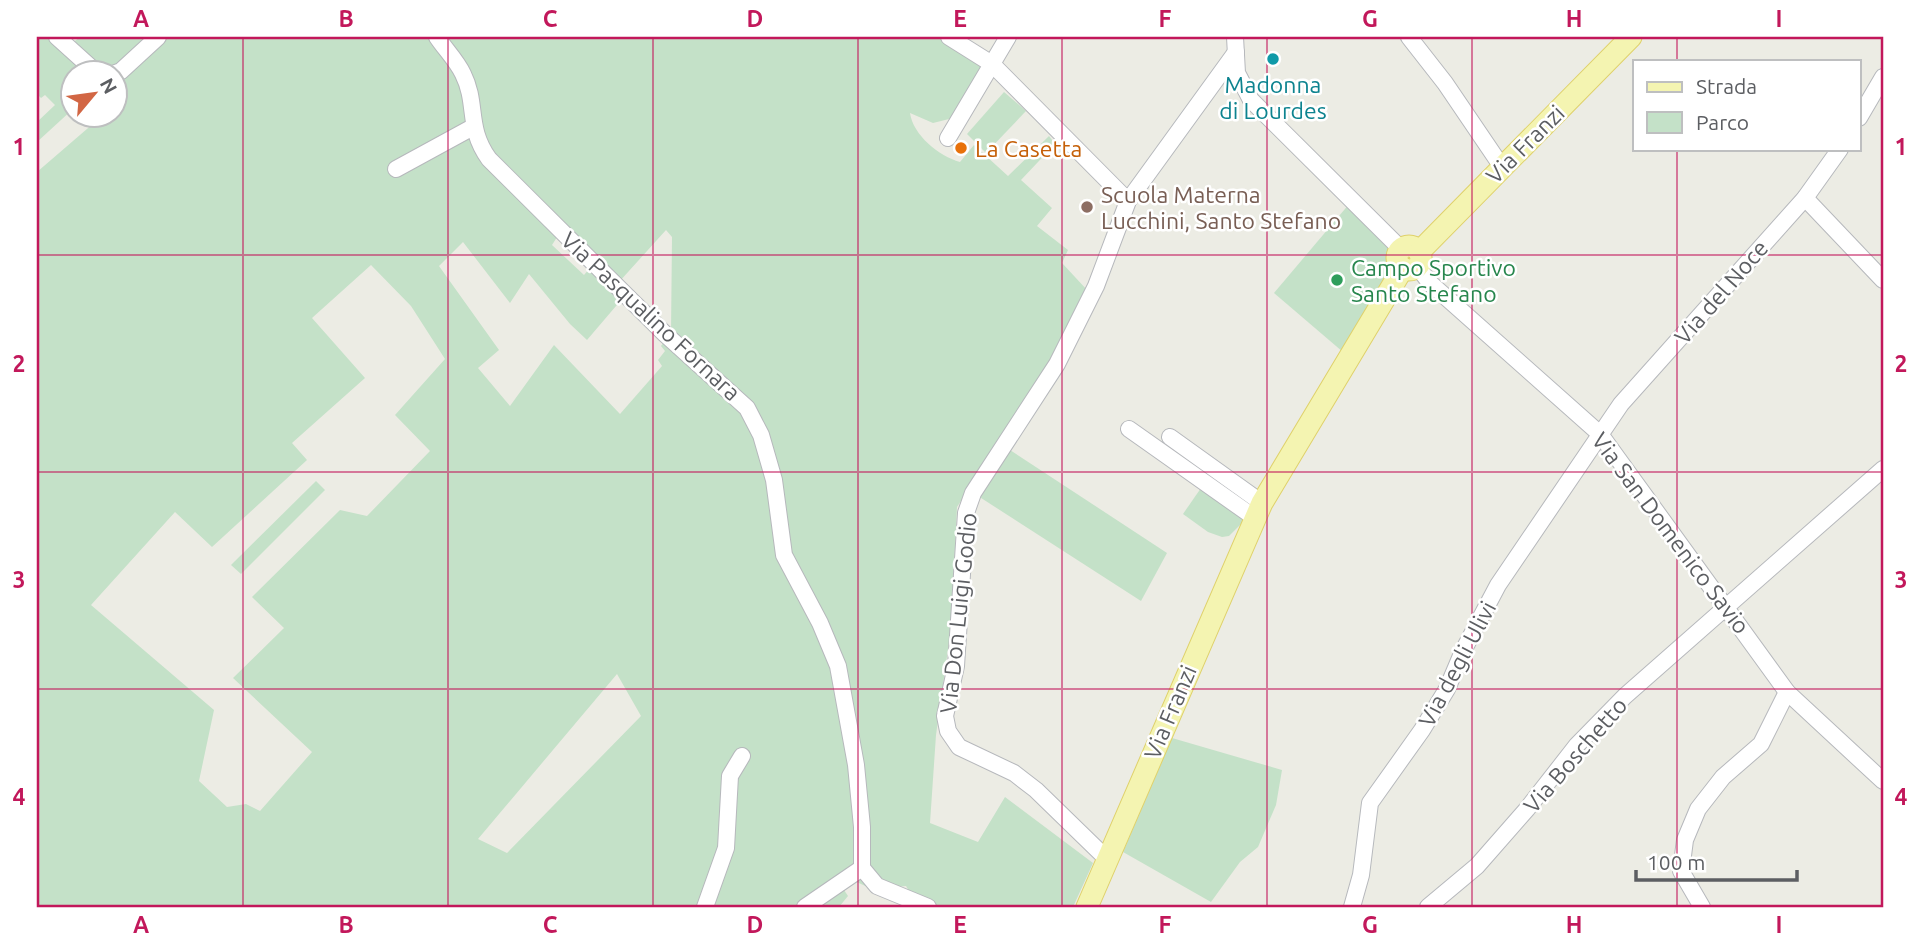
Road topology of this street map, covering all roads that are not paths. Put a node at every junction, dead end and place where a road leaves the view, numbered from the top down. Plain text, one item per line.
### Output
1 (57, 37) edge
2 (158, 37) edge
3 (437, 37) edge
4 (949, 37) edge
5 (1409, 37) edge
6 (1631, 37) edge
7 (1002, 40) edge
8 (1237, 41) edge
9 (82, 60) edge
10 (130, 63) edge
11 (992, 64) junction
12 (1883, 77) edge
13 (1860, 116) edge
14 (473, 127) junction
15 (948, 138) dead end
16 (1839, 150) edge
17 (1502, 167) junction
18 (396, 169) dead end
19 (1805, 198) junction
20 (1128, 201) junction
21 (1410, 259) junction
22 (1883, 281) edge
23 (1129, 429) dead end
24 (1600, 435) junction
25 (1170, 436) dead end
26 (1883, 469) edge
27 (1259, 510) junction
28 (1726, 606) junction
29 (1787, 692) junction
30 (742, 756) dead end
31 (1883, 781) edge
32 (1108, 860) junction
33 (862, 868) junction
34 (705, 907) edge
35 (805, 907) edge
36 (928, 907) edge
37 (1087, 907) edge
38 (1352, 907) edge
39 (1428, 907) edge
40 (1702, 907) edge

1 - 9 street
2 - 10 street
3 - 14 street, Via Pasqualino Fornara
4 - 11 street
5 - 17 street
6 - 17 main road, Via Franzi
7 - 11 street
8 - 20 street, Via Don Luigi Godio
8 - 21 street, Via San Domenico Savio
11 - 15 street
11 - 20 street
12 - 13 street
14 - 18 street
14 - 33 street, Via Pasqualino Fornara
16 - 19 street, Via del Noce
17 - 21 main road, Via Franzi
19 - 22 street
19 - 24 street, Via del Noce
20 - 32 street, Via Don Luigi Godio
21 - 24 street, Via San Domenico Savio
21 - 27 main road, Via Franzi
23 - 27 street
24 - 28 street, Via San Domenico Savio
24 - 38 street, Via degli Ulivi
25 - 27 street
26 - 28 street, Via Boschetto
27 - 32 main road, Via Franzi
28 - 29 street, Via San Domenico Savio
28 - 39 street, Via Boschetto
29 - 31 street, Via San Domenico Savio
29 - 40 street
30 - 34 street
32 - 37 main road, Via Franzi
33 - 35 street
33 - 36 street

